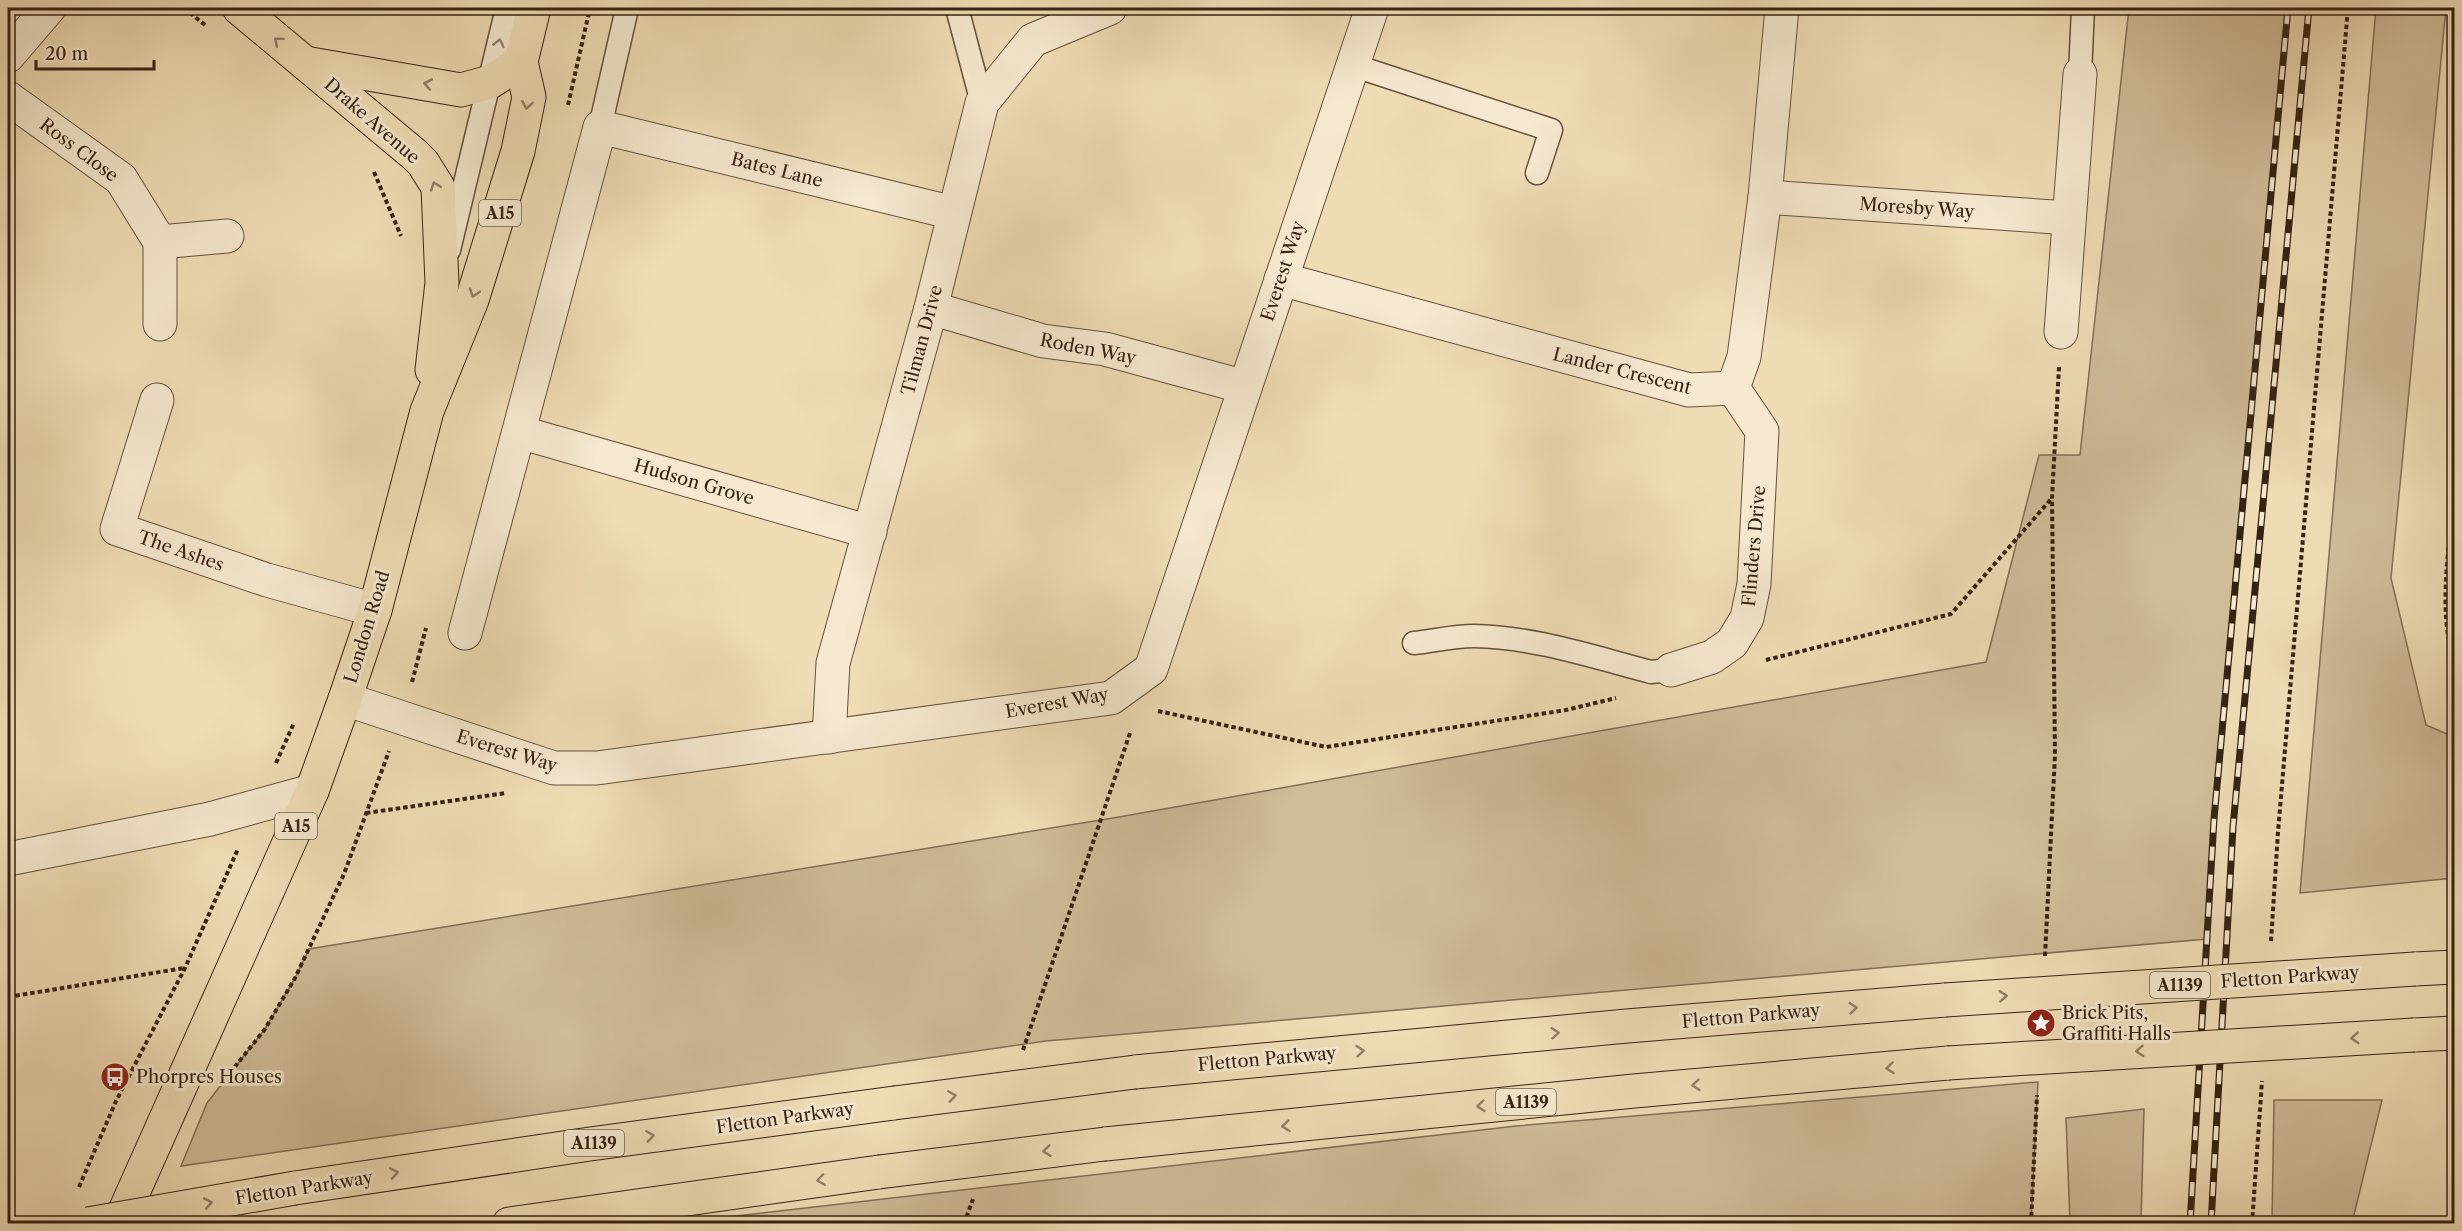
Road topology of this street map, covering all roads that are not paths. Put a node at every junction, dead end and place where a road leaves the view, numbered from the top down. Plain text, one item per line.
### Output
1 (49, 8) edge
2 (239, 8) edge
3 (507, 8) edge
4 (534, 8) edge
5 (957, 8) edge
6 (1110, 8) edge
7 (1371, 8) edge
8 (1782, 8) edge
9 (2083, 8) edge
10 (626, 13) dead end
11 (10, 48) edge
12 (521, 62) junction
13 (305, 63) junction
14 (1352, 65) junction
15 (2080, 74) joint
16 (490, 82) junction
17 (8, 98) edge
18 (982, 102) junction
19 (600, 127) junction
20 (1537, 173) dead end
21 (1765, 197) junction
22 (954, 213) junction
23 (2069, 218) junction
24 (227, 236) dead end
25 (160, 242) junction
26 (1281, 279) junction
27 (442, 283) junction
28 (931, 308) junction
29 (160, 324) dead end
30 (2061, 332) road end
31 (1245, 387) junction
32 (1732, 388) junction
33 (157, 400) dead end
34 (427, 411) junction
35 (519, 432) junction
36 (870, 532) junction
37 (375, 610) junction
38 (465, 633) dead end
39 (1414, 643) dead end
40 (1671, 670) joint
41 (345, 699) junction
42 (829, 737) junction
43 (312, 791) junction
44 (8, 859) edge
45 (2454, 967) edge
46 (2454, 1033) edge
47 (88, 1224) edge
48 (119, 1224) edge
49 (509, 1224) edge

1 - 11 street
13 -> 2 main road, Drake Avenue
16 -> 3 lane
4 - 12 main road, London Road / A15
5 - 18 lane
6 - 18 street, Tilman Drive
7 - 14 street, Everest Way
8 - 21 street
9 - 15 lane
10 - 19 lane
12 - 16 main road
12 -> 34 main road, London Road / A15
16 -> 13 main road
27 -> 13 main road, Drake Avenue
14 - 20 lane
14 - 26 street, Everest Way
15 - 23 street
16 - 27 lane
17 - 25 street, Ross Close
18 - 22 street, Tilman Drive
19 - 22 street, Bates Lane
19 - 35 street
21 - 23 street, Moresby Way
21 - 32 street
22 - 28 street, Tilman Drive
23 - 30 street
24 - 25 street
25 - 29 street
26 - 31 street, Everest Way
26 - 32 street, Lander Crescent
27 - 34 main road, Drake Avenue
28 - 31 street, Roden Way
28 - 36 street, Tilman Drive
31 - 42 street, Everest Way
32 - 40 street, Flinders Drive
33 - 37 street, The Ashes
34 - 37 main road, London Road / A15
35 - 36 street, Hudson Grove
35 - 38 street
36 - 42 street, Tilman Drive
37 - 41 main road, London Road / A15
39 - 40 lane
41 - 42 street, Everest Way
41 - 43 main road, London Road / A15
43 - 44 street
43 - 48 main road, London Road / A15
47 -> 45 main road, Fletton Parkway / A1139, bridge
46 -> 49 main road, A1139, bridge

